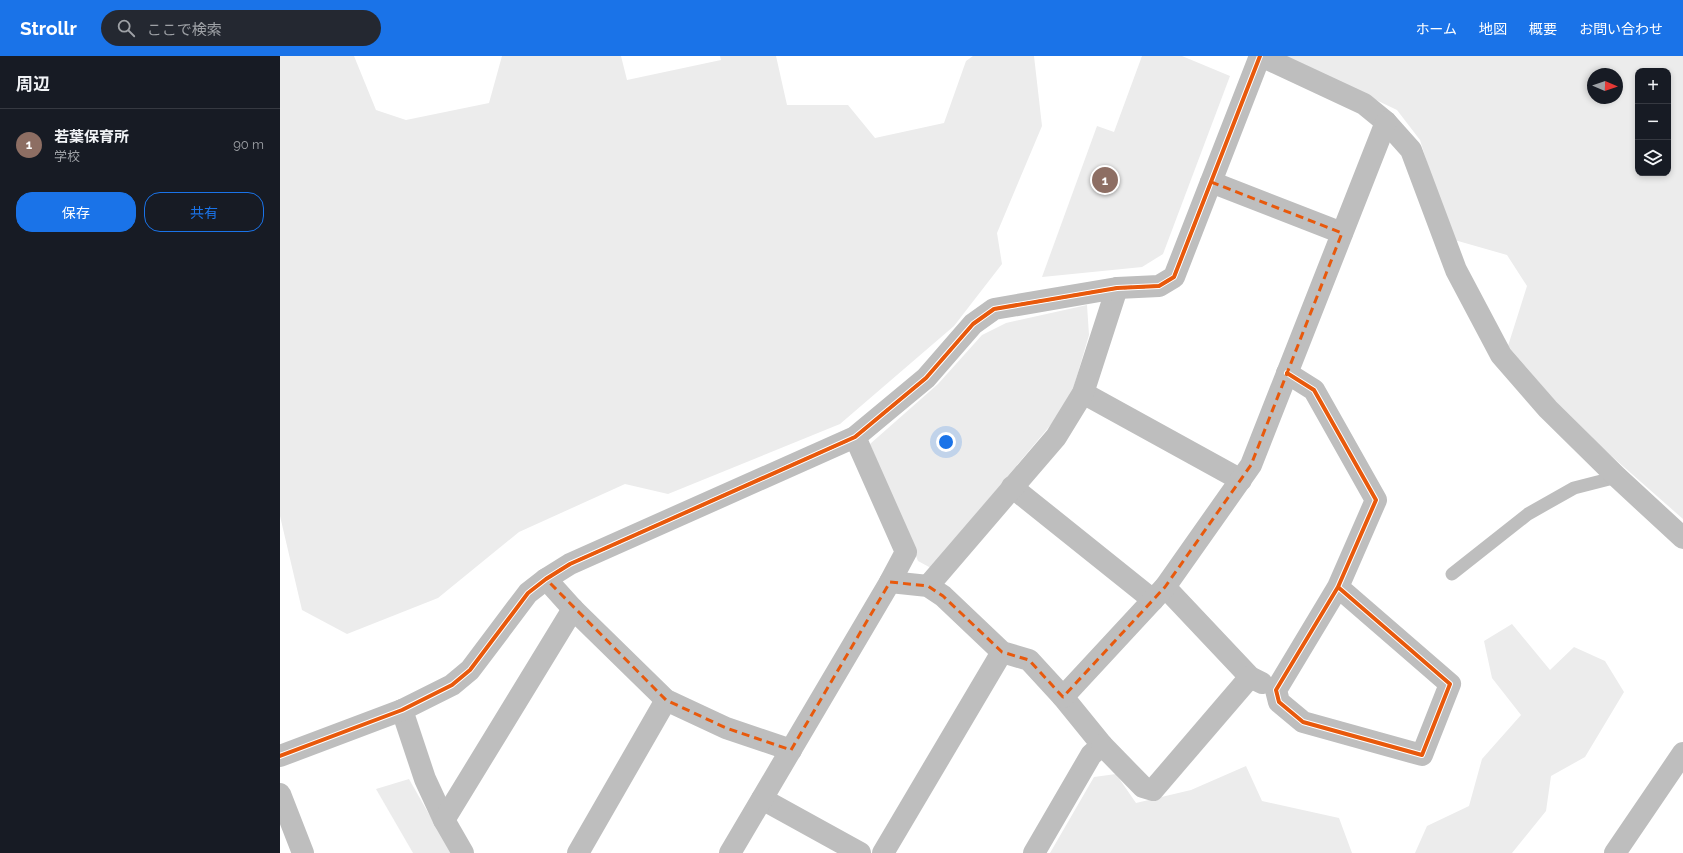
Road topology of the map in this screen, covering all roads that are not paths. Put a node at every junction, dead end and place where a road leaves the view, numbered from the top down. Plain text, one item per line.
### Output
1 (1261, 56) edge
2 (1386, 122) junction
3 (1211, 182) junction
4 (1342, 233) junction
5 (1117, 288) junction
6 (1288, 373) junction
7 (1083, 393) junction
8 (855, 437) junction
9 (1617, 477) junction
10 (1241, 480) junction
11 (1012, 487) junction
12 (1683, 538) edge
13 (1452, 574) dead end
14 (546, 579) junction
15 (890, 582) junction
16 (928, 586) junction
17 (1338, 587) junction
18 (1159, 593) junction
19 (573, 609) junction
20 (1002, 652) junction
21 (1250, 677) junction
22 (1276, 690) junction
23 (1063, 697) junction
24 (666, 700) junction
25 (402, 710) junction
26 (1102, 745) junction
27 (791, 750) junction
28 (1683, 753) edge
29 (280, 756) edge
30 (280, 794) edge
31 (762, 799) junction
32 (444, 820) junction
33 (1621, 851) edge
34 (303, 853) edge
35 (463, 853) edge
36 (578, 853) edge
37 (730, 853) edge
38 (860, 853) edge
39 (883, 853) edge
40 (1034, 853) edge

1 - 2 street
1 - 3 street
2 - 4 street
2 - 9 street
3 - 4 street
3 - 5 street
4 - 6 street
5 - 7 street
5 - 8 street
6 - 10 street
6 - 17 street
7 - 10 street
7 - 11 street
8 - 14 street
8 - 15 street
9 - 12 street
9 - 13 lane
10 - 18 street
11 - 16 street
11 - 18 street
14 - 19 street
14 - 25 street
15 - 16 street
15 - 27 street
16 - 20 street
17 - 22 street
17 - 22 street
18 - 21 street
18 - 23 street
19 - 24 street
19 - 32 street
20 - 23 street
20 - 39 street
21 - 22 street
21 - 26 street
23 - 26 street
24 - 27 street
24 - 36 street
25 - 29 street
25 - 32 street
26 - 40 street
27 - 31 street
28 - 33 street
30 - 34 street
31 - 37 street
31 - 38 street
32 - 35 street

